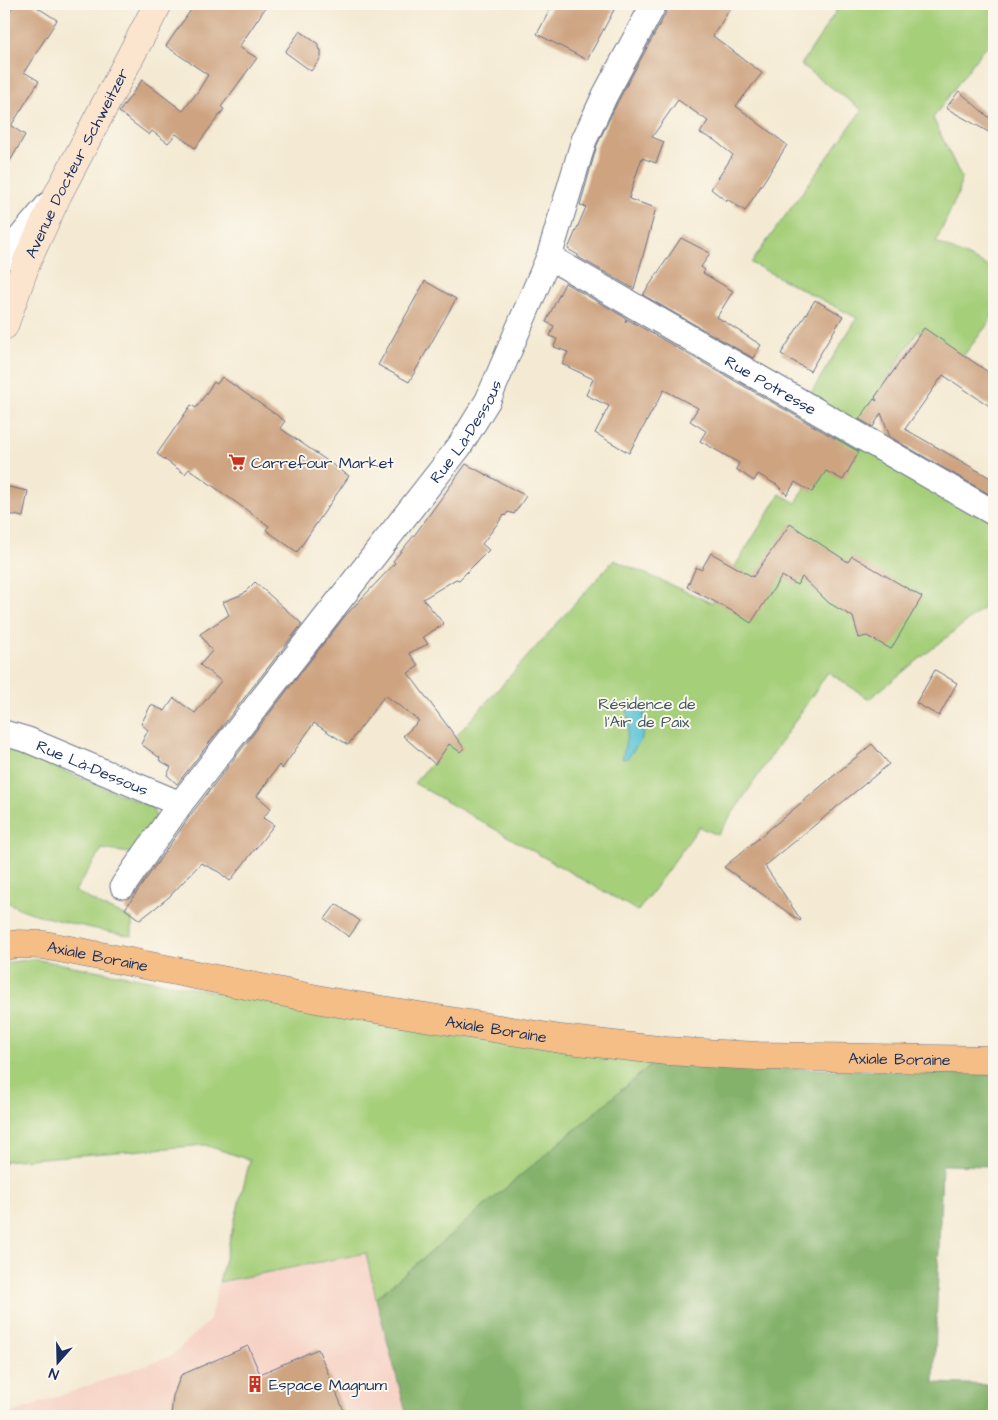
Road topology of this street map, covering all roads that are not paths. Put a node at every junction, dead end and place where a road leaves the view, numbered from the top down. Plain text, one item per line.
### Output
1 (158, 4) edge
2 (654, 4) edge
3 (58, 194) junction
4 (4, 257) edge
5 (549, 257) junction
6 (4, 326) edge
7 (994, 513) edge
8 (4, 733) edge
9 (180, 804) junction
10 (123, 886) dead end
11 (4, 928) edge
12 (44, 945) junction
13 (4, 946) edge
14 (994, 1060) edge

1 - 3 street, Avenue Docteur Schweitzer
2 - 5 street, Rue Là-Dessous
3 - 4 street
3 - 6 street, Avenue Docteur Schweitzer
5 - 7 street, Rue Potresse
5 - 9 street, Rue Là-Dessous
8 - 9 street, Rue Là-Dessous
9 - 10 street, Rue Là-Dessous
11 - 12 main road
12 - 13 main road, Axiale Boraine
12 - 14 main road, Axiale Boraine

